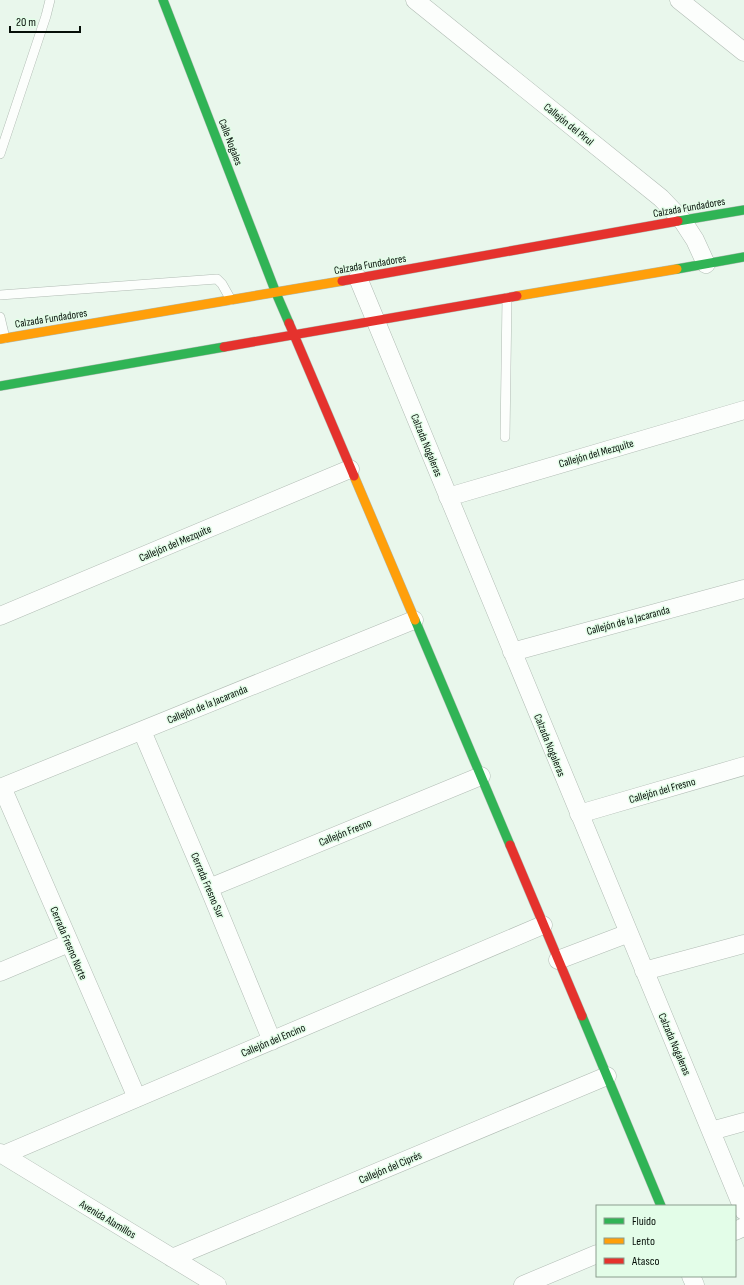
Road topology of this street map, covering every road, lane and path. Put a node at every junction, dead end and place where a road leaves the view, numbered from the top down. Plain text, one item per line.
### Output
1 (50, 0) edge
2 (163, 0) edge
3 (415, 0) edge
4 (679, 0) edge
5 (744, 52) edge
6 (0, 154) edge
7 (744, 210) edge
8 (682, 220) junction
9 (744, 257) edge
10 (706, 264) junction
11 (358, 278) junction
12 (276, 293) junction
13 (0, 295) edge
14 (507, 298) junction
15 (231, 300) junction
16 (0, 317) edge
17 (375, 320) junction
18 (294, 335) junction
19 (2, 338) edge
20 (0, 386) edge
21 (744, 410) edge
22 (505, 438) dead end
23 (350, 469) junction
24 (448, 497) junction
25 (744, 589) edge
26 (0, 616) edge
27 (414, 620) junction
28 (512, 652) junction
29 (142, 731) junction
30 (744, 766) edge
31 (481, 776) junction
32 (1, 788) edge
33 (579, 814) junction
34 (209, 888) junction
35 (543, 925) junction
36 (629, 934) junction
37 (69, 943) junction
38 (744, 944) edge
39 (558, 960) junction
40 (644, 971) junction
41 (0, 972) edge
42 (272, 1041) junction
43 (607, 1076) junction
44 (137, 1098) junction
45 (744, 1122) edge
46 (711, 1131) junction
47 (2, 1154) edge
48 (662, 1205) edge
49 (744, 1210) edge
50 (596, 1254) edge
51 (172, 1258) junction
52 (217, 1285) edge
53 (523, 1285) edge

1 - 6 lane
2 - 12 main road, Calle Nogales
3 - 8 street, Callejón del Pirul
4 - 5 street
7 - 8 main road, Calzada Fundadores
8 - 10 street, Callejón del Pirul
8 - 11 main road, Calzada Fundadores
9 - 10 main road
10 - 14 main road
11 - 12 main road, Calzada Fundadores
11 - 17 street, Calzada Nogaleras
12 - 15 main road, Calzada Fundadores
12 - 18 main road
13 - 15 lane
14 - 17 main road
14 - 22 lane
15 - 19 main road, Calzada Fundadores
16 - 19 lane
17 - 18 main road
17 - 24 street, Calzada Nogaleras
18 - 20 main road
18 - 23 main road
21 - 24 street, Callejón del Mezquite
23 - 26 street, Callejón del Mezquite
23 - 27 main road
24 - 28 street, Calzada Nogaleras
25 - 28 street, Callejón de la Jacaranda
27 - 29 street, Callejón de la Jacaranda
27 - 31 main road
28 - 33 street, Calzada Nogaleras
29 - 32 street, Callejón de la Jacaranda
29 - 34 street, Cerrada Fresno Sur
30 - 33 street, Callejón del Fresno
31 - 34 street, Callejón Fresno
31 - 35 main road
32 - 37 street, Cerrada Fresno Norte
33 - 36 street, Calzada Nogaleras
34 - 42 street, Cerrada Fresno Sur
35 - 39 main road
35 - 42 street, Callejón del Encino
36 - 39 street
36 - 40 street, Calzada Nogaleras
37 - 41 street
37 - 44 street, Cerrada Fresno Norte
38 - 40 street
39 - 43 main road
40 - 46 street, Calzada Nogaleras
42 - 44 street, Callejón del Encino
43 - 48 main road
43 - 51 street, Callejón del Ciprés
44 - 47 street, Callejón del Encino
45 - 46 street
46 - 49 street, Calzada Nogaleras
47 - 51 street, Avenida Alamillos
50 - 53 street
51 - 52 street, Avenida Alamillos

